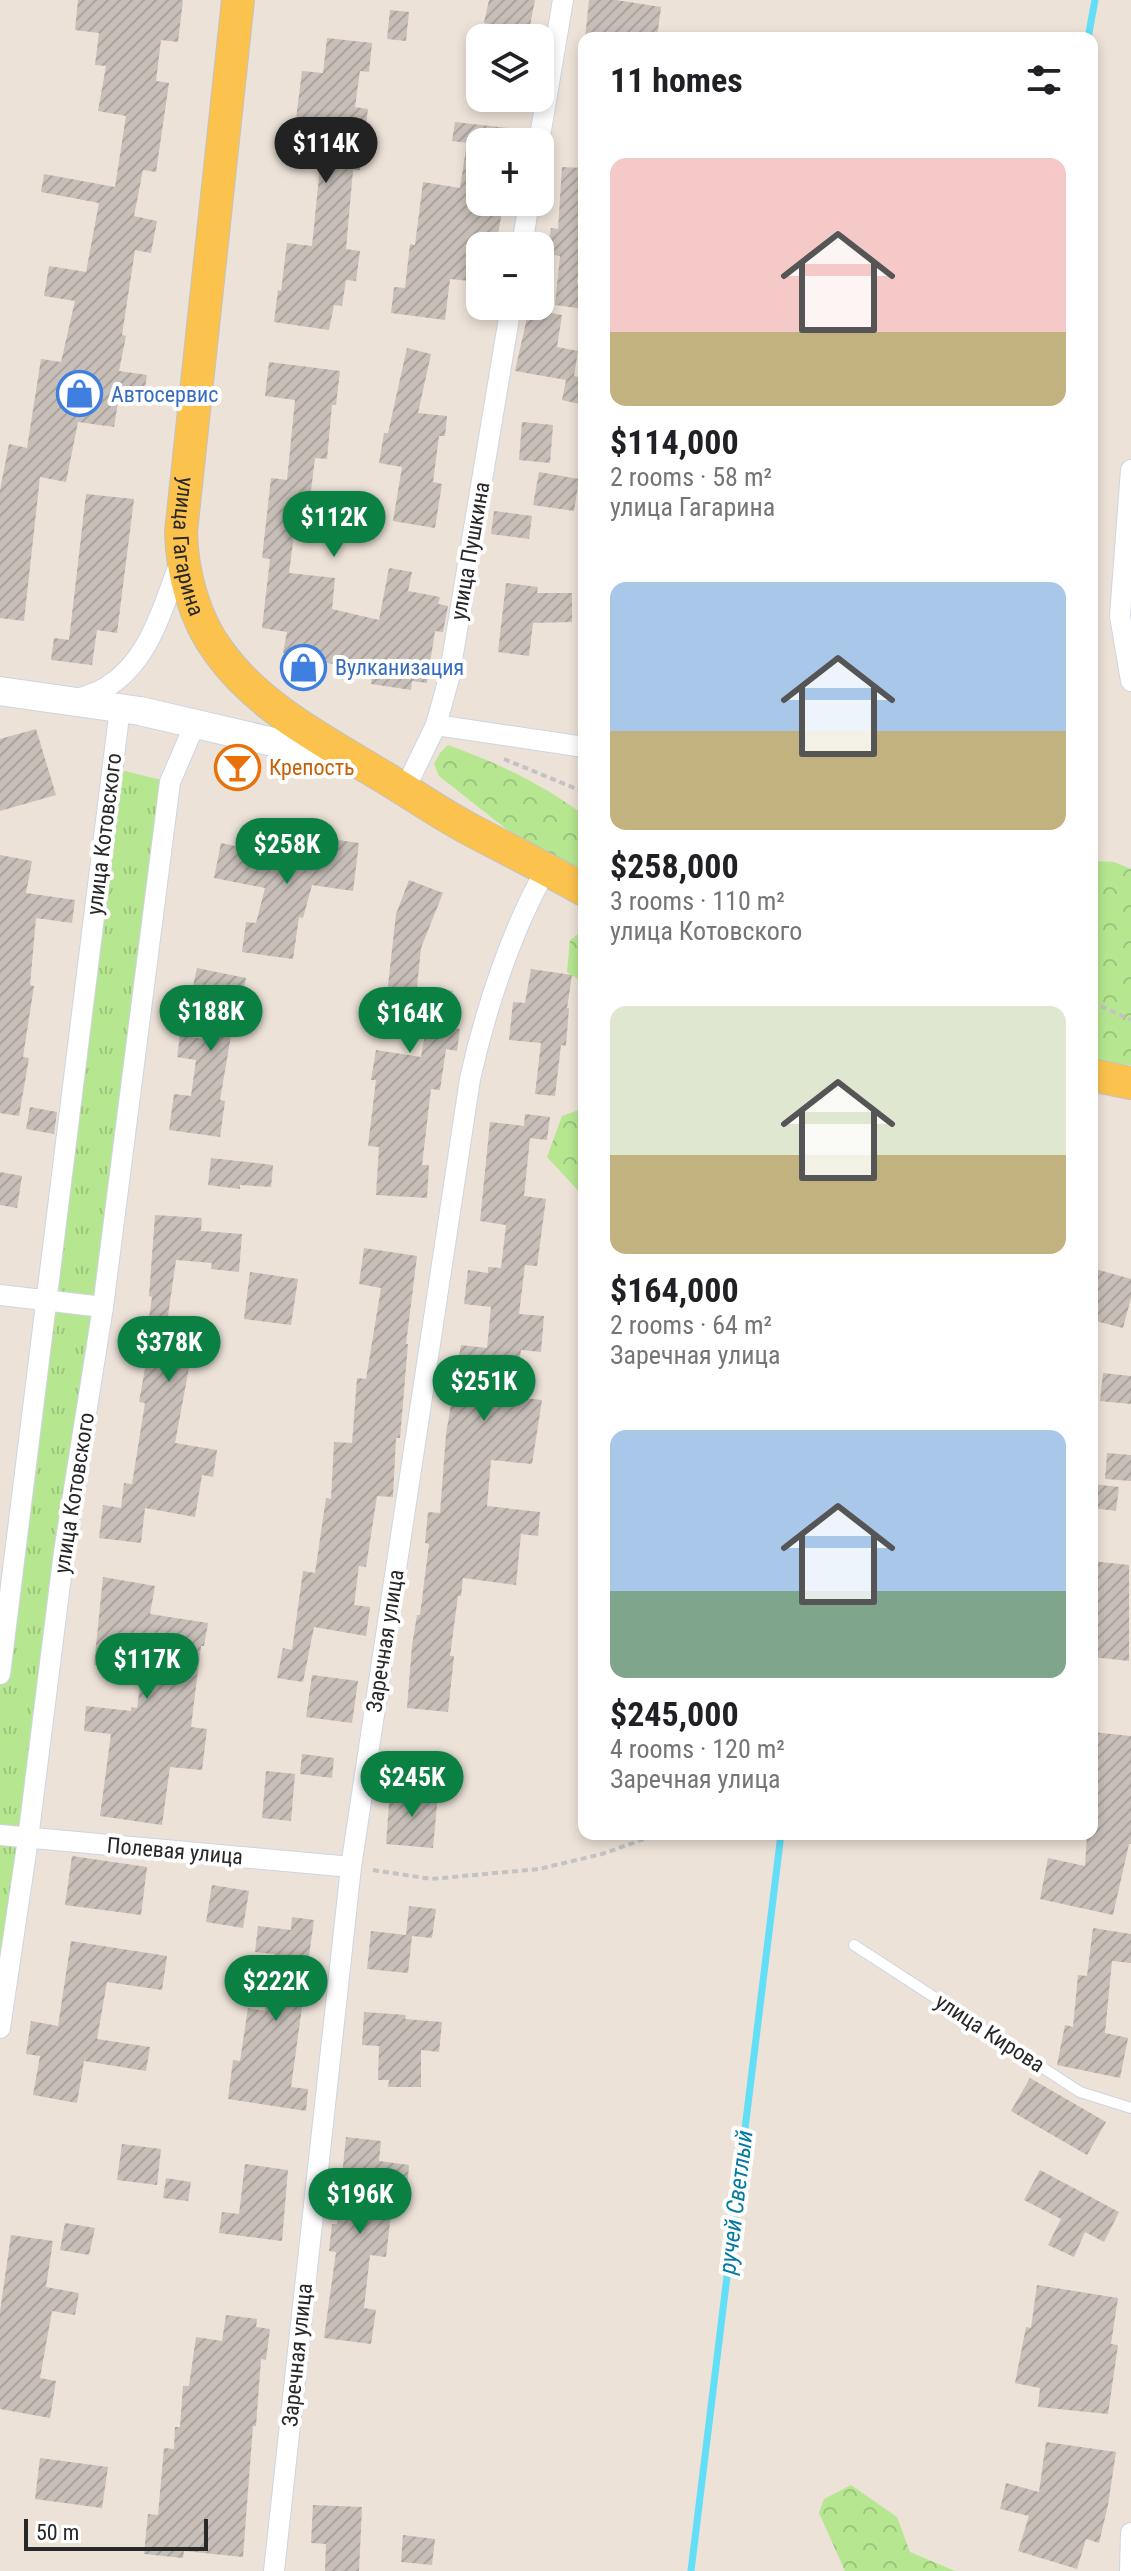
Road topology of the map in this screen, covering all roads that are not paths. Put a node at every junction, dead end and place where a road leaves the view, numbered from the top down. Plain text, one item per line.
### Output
1 (238, 0) edge
2 (563, 0) edge
3 (541, 128) edge
4 (509, 320) edge
5 (1131, 470) edge
6 (181, 558) junction
7 (1131, 681) edge
8 (0, 691) edge
9 (74, 700) junction
10 (130, 710) junction
11 (195, 724) junction
12 (436, 725) junction
13 (578, 746) edge
14 (359, 761) junction
15 (405, 789) junction
16 (547, 868) junction
17 (578, 886) edge
18 (1098, 1076) edge
19 (1131, 1083) edge
20 (0, 1295) edge
21 (46, 1301) junction
22 (103, 1307) junction
23 (0, 1674) edge
24 (0, 1835) edge
25 (28, 1839) junction
26 (351, 1867) junction
27 (854, 1945) dead end
28 (0, 2028) edge
29 (1131, 2108) edge
30 (1131, 2533) edge
31 (274, 2571) edge
32 (1130, 2571) edge

1 - 6 main road, улица Гагарина
2 - 3 street
4 - 12 street, улица Пушкина
5 - 7 street
6 - 9 street
6 - 14 main road, улица Гагарина
8 - 9 street
9 - 10 street
10 - 11 street
10 - 21 street, улица Котовского
11 - 14 street
11 - 22 street, улица Котовского
12 - 13 street
12 - 15 street, улица Пушкина
14 - 15 main road, улица Гагарина
15 - 16 main road, улица Гагарина
16 - 17 main road, улица Гагарина
16 - 26 street, Заречная улица
18 - 19 main road
20 - 21 street
21 - 22 street
21 - 23 street, улица Котовского
22 - 25 street, улица Котовского
24 - 25 street, Полевая улица
25 - 26 street, Полевая улица
25 - 28 street, улица Котовского
26 - 31 street, Заречная улица
27 - 29 lane, улица Кирова
30 - 32 street

